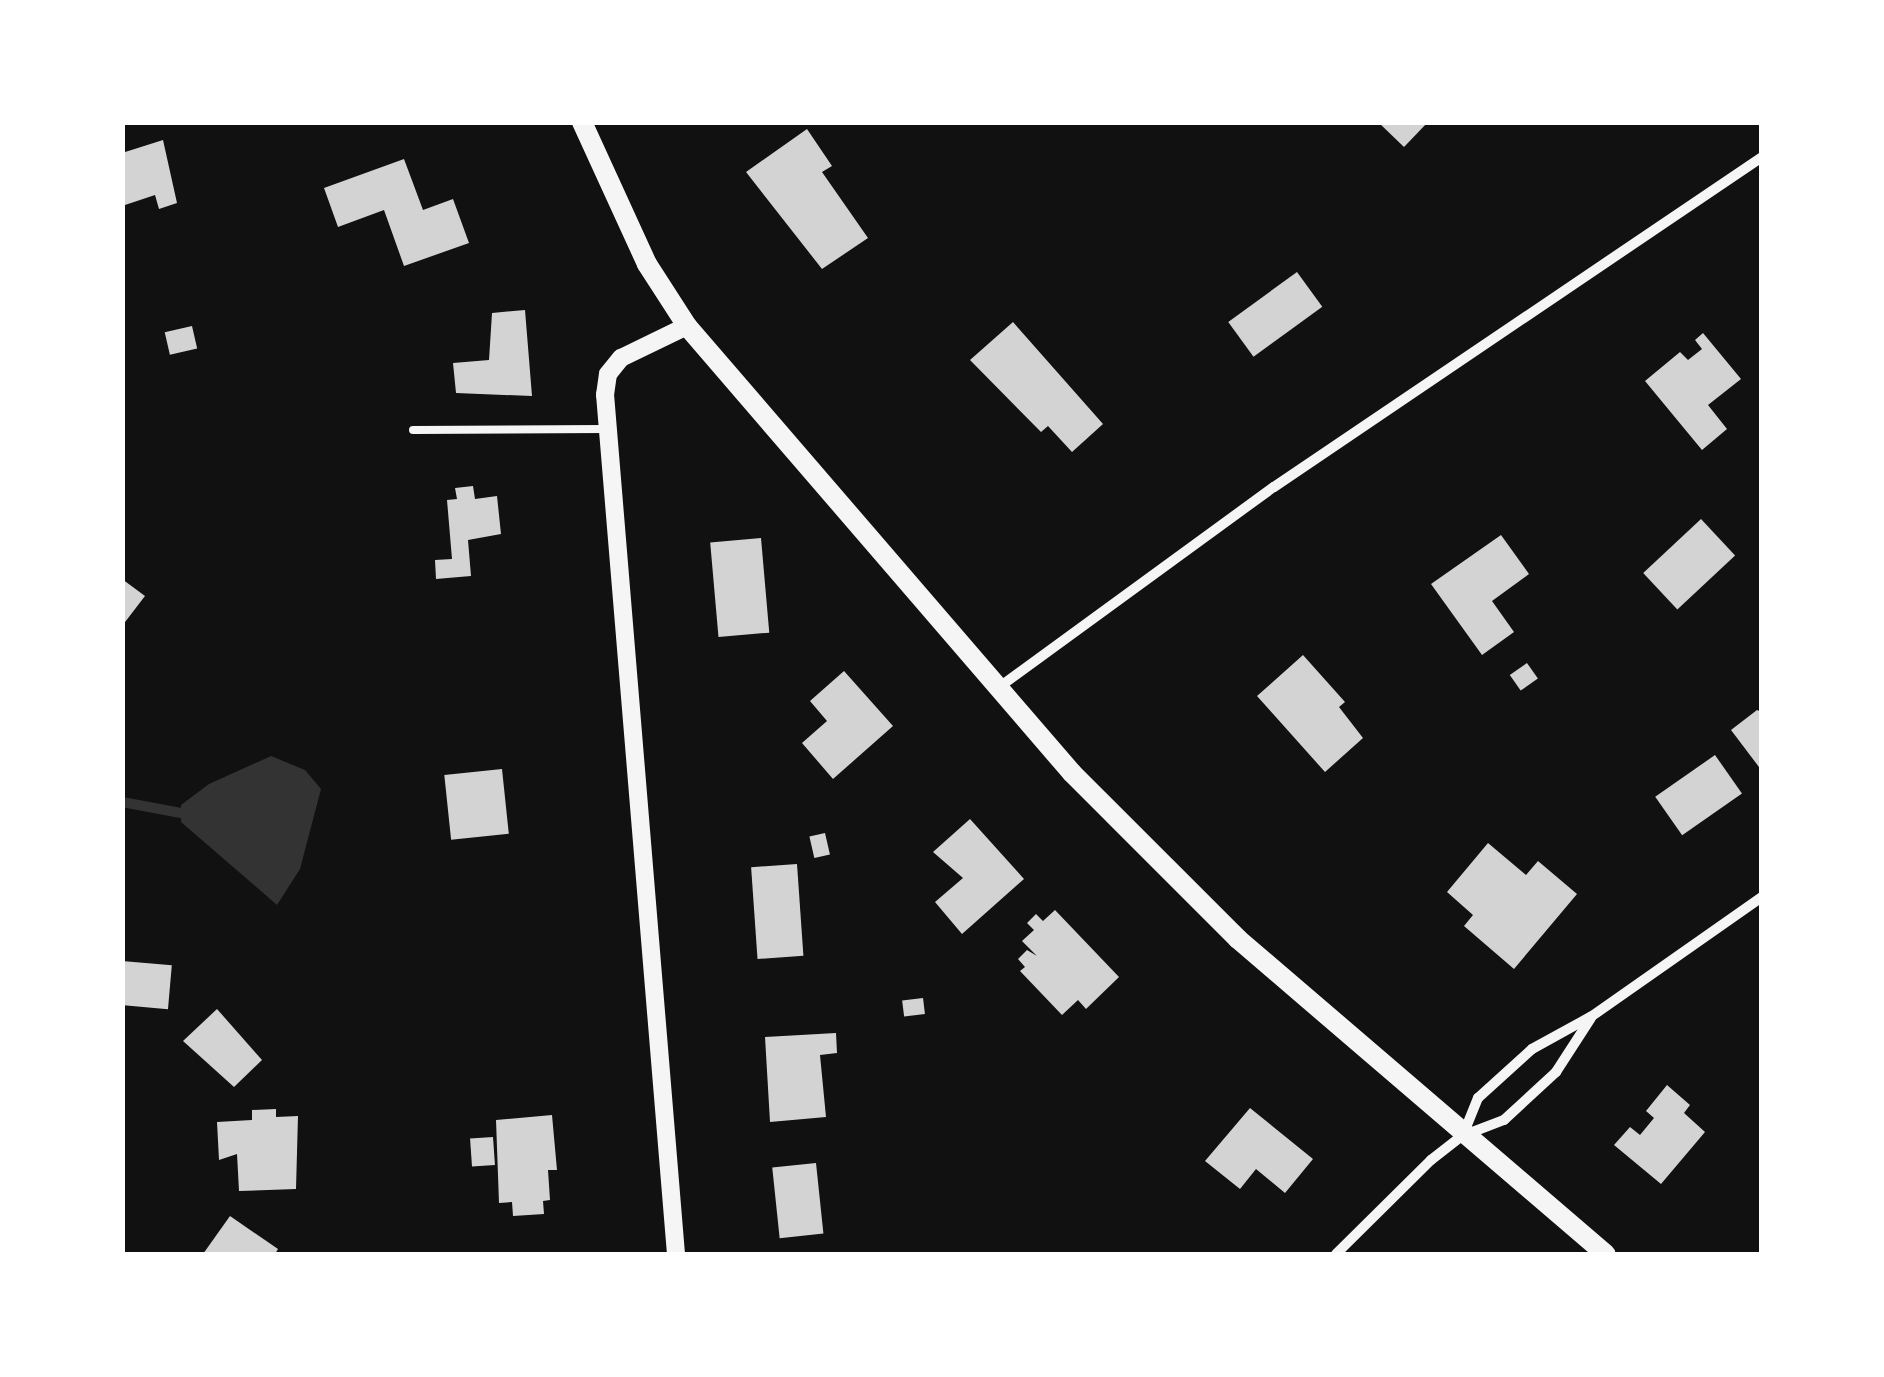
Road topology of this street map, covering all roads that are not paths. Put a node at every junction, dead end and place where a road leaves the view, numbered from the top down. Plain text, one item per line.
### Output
1 (582, 122) edge
2 (1762, 157) edge
3 (687, 326) junction
4 (606, 429) junction
5 (414, 430) dead end
6 (997, 688) junction
7 (1762, 897) edge
8 (1592, 1016) junction
9 (1462, 1136) junction
10 (676, 1254) edge
11 (1336, 1254) edge
12 (1605, 1254) edge

1 - 3 main road
2 - 6 street
3 - 4 street
3 - 6 main road
4 - 5 lane
4 - 10 street
6 - 9 main road
7 - 8 street
8 - 9 street
8 - 9 street
9 - 11 street
9 - 12 main road

